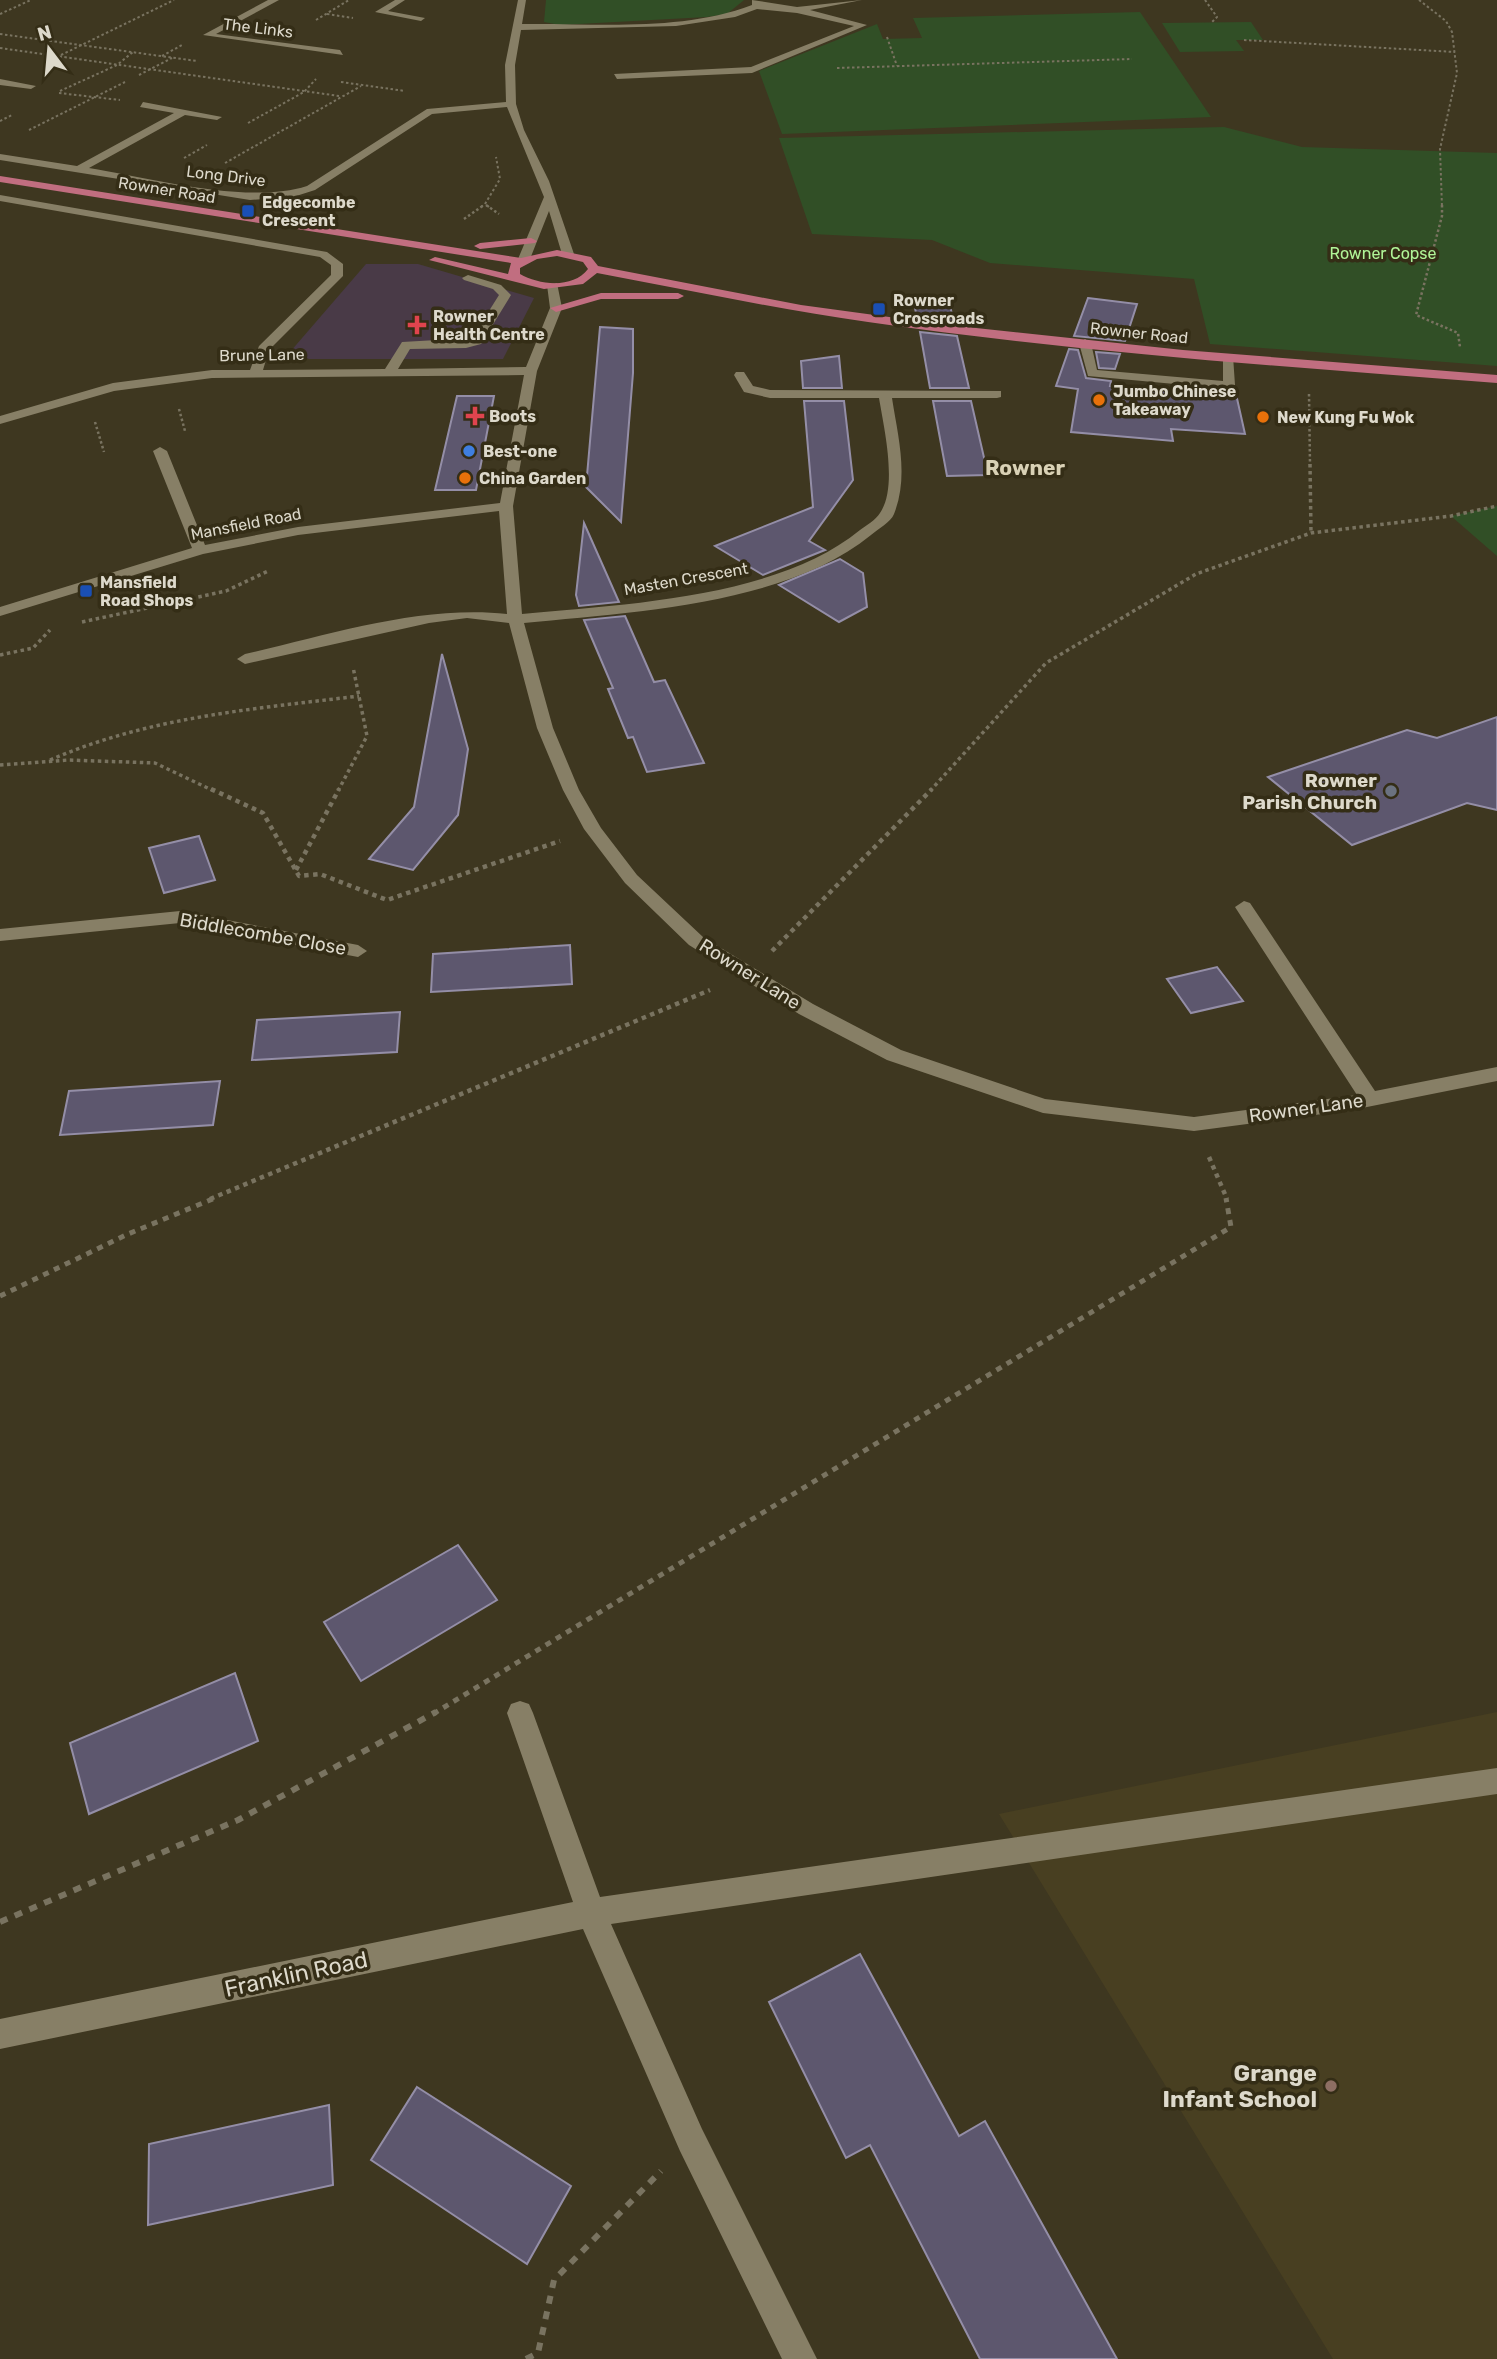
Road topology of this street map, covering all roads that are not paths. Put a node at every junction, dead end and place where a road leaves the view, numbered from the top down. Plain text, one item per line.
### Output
1 (275, 0) edge
2 (401, 0) edge
3 (522, 0) edge
4 (858, 0) edge
5 (756, 3) edge
6 (797, 10) junction
7 (421, 18) dead end
8 (517, 27) junction
9 (340, 53) dead end
10 (617, 76) dead end
11 (0, 82) edge
12 (31, 86) dead end
13 (511, 104) junction
14 (143, 105) road end
15 (185, 111) junction
16 (217, 117) dead end
17 (0, 157) edge
18 (80, 169) junction
19 (0, 178) edge
20 (549, 197) junction
21 (0, 198) edge
22 (328, 232) junction
23 (531, 241) junction
24 (408, 243) junction
25 (568, 254) junction
26 (522, 260) junction
27 (594, 268) junction
28 (468, 278) dead end
29 (585, 279) junction
30 (520, 280) junction
31 (553, 285) junction
32 (704, 297) junction
33 (779, 304) junction
34 (556, 308) junction
35 (1085, 343) junction
36 (1229, 359) junction
37 (390, 371) junction
38 (531, 371) junction
39 (256, 372) junction
40 (740, 375) dead end
41 (1497, 379) edge
42 (885, 393) junction
43 (997, 394) dead end
44 (0, 420) edge
45 (160, 452) dead end
46 (506, 506) junction
47 (200, 550) junction
48 (0, 611) edge
49 (515, 620) junction
50 (245, 659) dead end
51 (1244, 907) dead end
52 (0, 934) edge
53 (358, 951) dead end
54 (1497, 1074) edge
55 (1370, 1099) junction
56 (520, 1713) dead end
57 (1497, 1781) edge
58 (591, 1913) junction
59 (0, 2034) edge
60 (800, 2359) edge

1 - 9 street, The Links
2 - 7 street
3 - 8 street
4 - 6 street
5 - 6 street
5 - 8 street
6 - 10 street
8 - 13 street
11 - 12 street
13 - 18 street, Long Drive
13 - 20 street
14 - 15 street
15 - 16 street
15 - 18 street
17 - 18 street, Long Drive
19 - 22 main road, Rowner Road
20 - 23 street
20 - 25 street
21 - 39 street
22 - 24 main road, Rowner Road
22 - 30 main road, Rowner Road
23 - 24 main road
23 - 26 street
24 - 26 main road, Rowner Road
25 - 26 main road, Rowner Road
25 - 27 main road, Rowner Road
26 - 30 main road
27 - 29 main road
27 - 33 main road, Rowner Road
28 - 37 street
29 - 31 main road, Rowner Road
29 - 32 main road, Rowner Road
30 - 31 main road, Rowner Road
31 - 34 street, Rowner Lane
32 - 33 main road, Rowner Road
32 - 34 main road
33 - 35 main road, Rowner Road
34 - 38 street, Rowner Lane
35 - 36 main road, Rowner Road
35 - 36 street
36 - 41 main road, Rowner Road
37 - 38 street, Brune Lane
37 - 39 street, Brune Lane
38 - 46 street, Rowner Lane
39 - 44 street, Brune Lane
40 - 42 street
42 - 43 street
42 - 49 street, Masten Crescent
45 - 47 street
46 - 47 street, Mansfield Road
46 - 49 street, Rowner Lane
47 - 48 street, Mansfield Road
49 - 50 street, Masten Crescent
49 - 55 street, Rowner Lane
51 - 55 street
52 - 53 street, Biddlecombe Close
54 - 55 street, Rowner Lane
56 - 58 street
57 - 58 street, Franklin Road
58 - 59 street, Franklin Road
58 - 60 street

